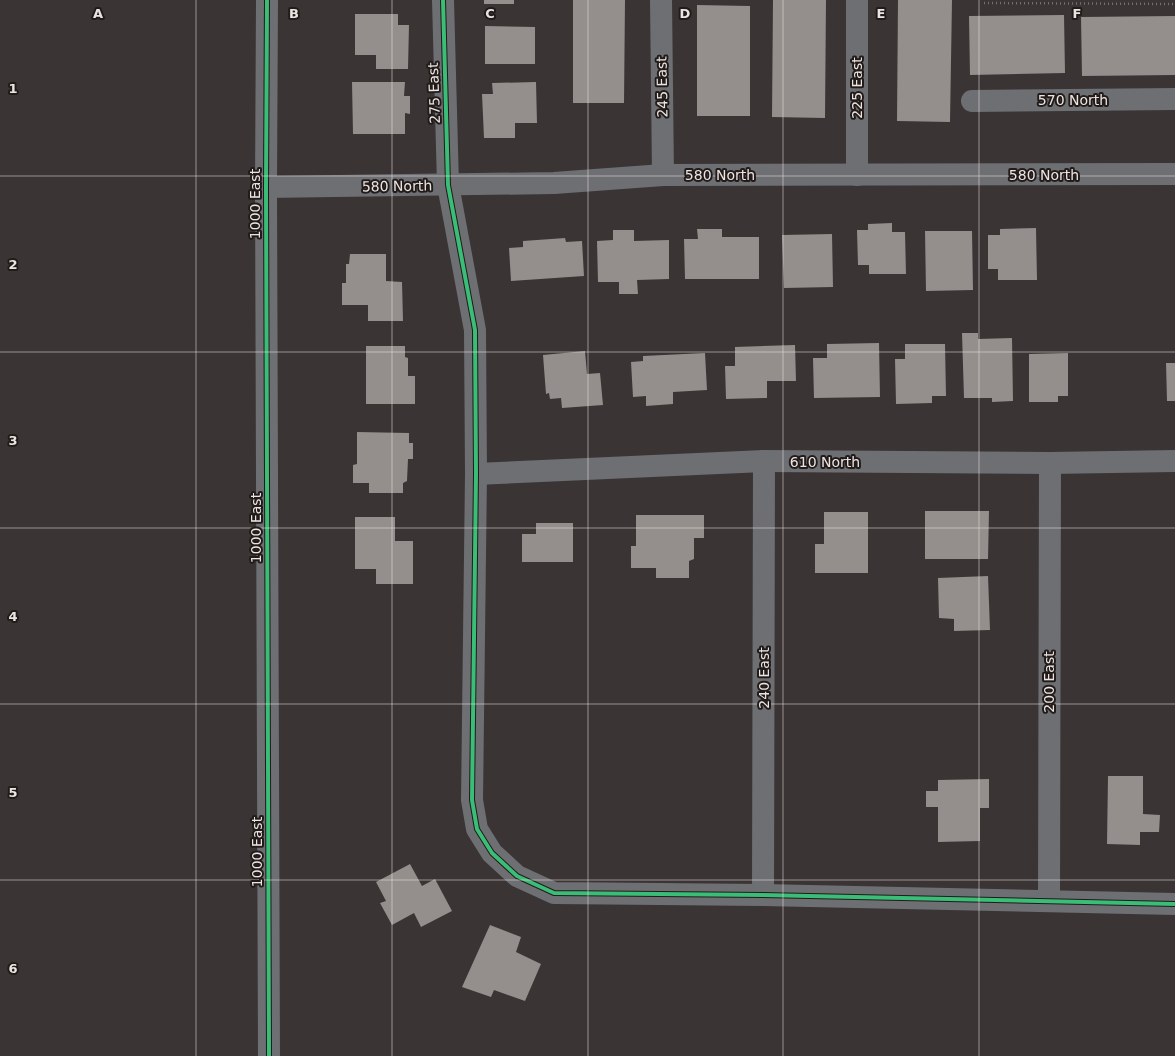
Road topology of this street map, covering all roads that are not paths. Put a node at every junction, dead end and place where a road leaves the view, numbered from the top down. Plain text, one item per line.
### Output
1 (267, 0) edge
2 (443, 0) edge
3 (661, 0) edge
4 (857, 0) edge
5 (1175, 100) edge
6 (972, 101) dead end
7 (1175, 174) edge
8 (663, 175) junction
9 (857, 175) junction
10 (448, 185) junction
11 (266, 187) junction
12 (764, 461) junction
13 (1175, 461) edge
14 (1050, 463) junction
15 (476, 474) junction
16 (763, 895) junction
17 (1049, 900) junction
18 (1175, 904) edge
19 (269, 1056) edge

1 - 11 street, 1000 East
2 - 10 street, 275 East
3 - 8 street, 245 East
4 - 9 street, 225 East
5 - 6 street, 570 North
7 - 9 street, 580 North
8 - 9 street, 580 North
8 - 10 street, 580 North
10 - 11 street, 580 North
10 - 15 street, 275 East
11 - 19 street, 1000 East
12 - 14 street, 610 North
12 - 15 street, 610 North
12 - 16 street, 240 East
13 - 14 street, 610 North
14 - 17 street, 200 East
15 - 16 street, 275 East
16 - 17 street, 275 East
17 - 18 street, 275 East

